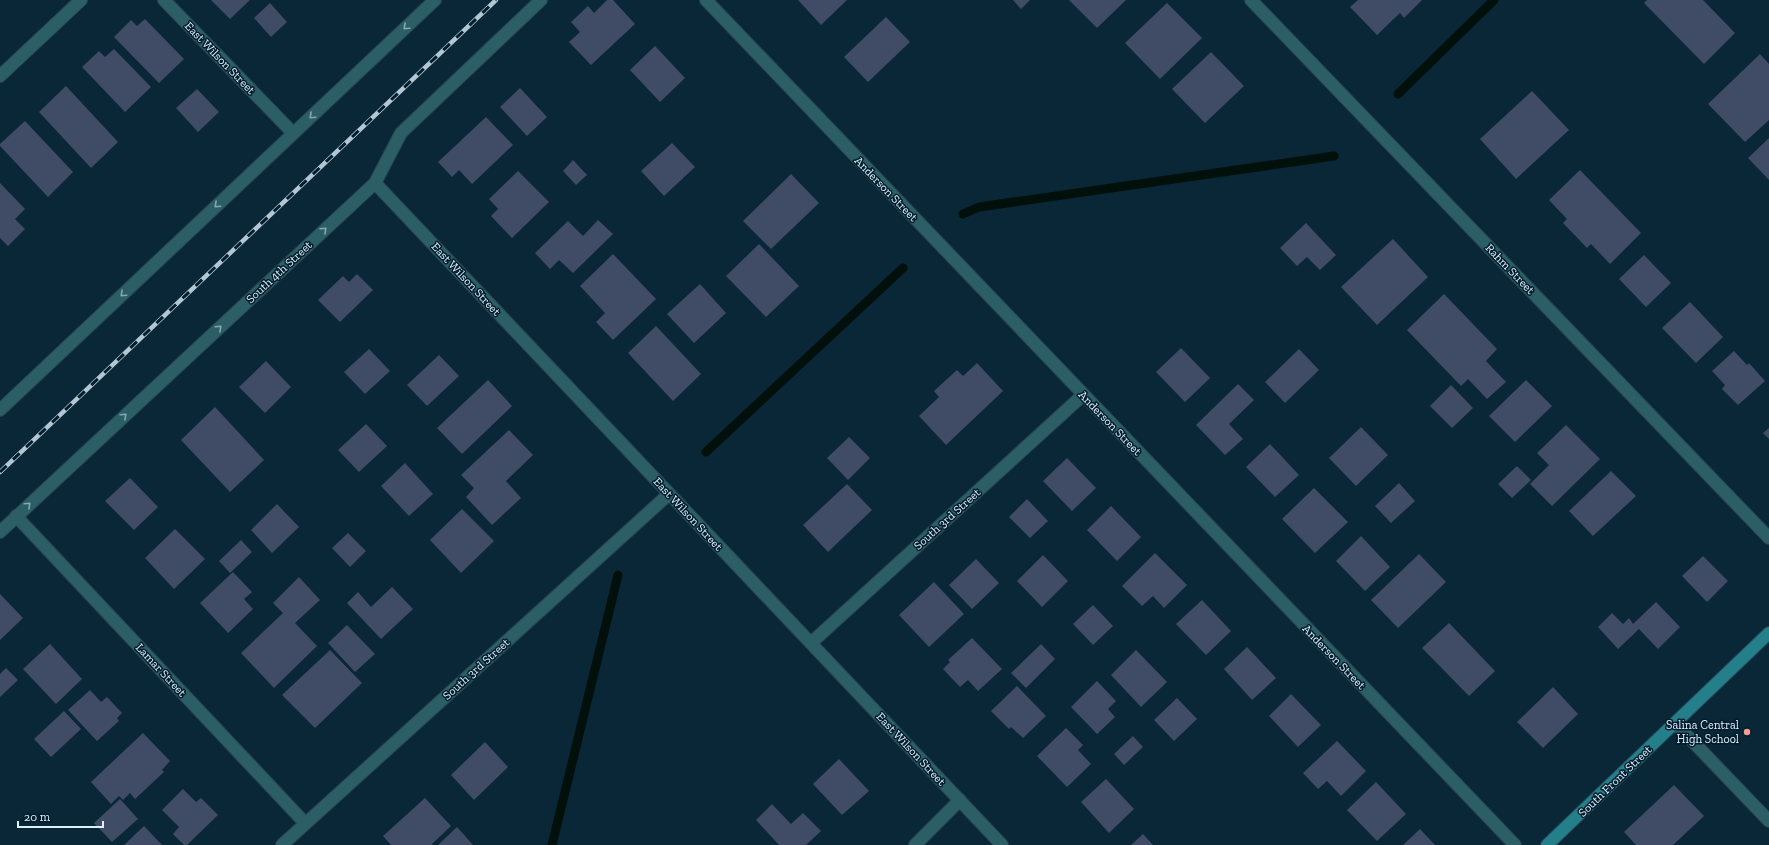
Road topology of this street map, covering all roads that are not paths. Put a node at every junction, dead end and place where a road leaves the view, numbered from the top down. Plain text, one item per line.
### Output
1 (81, 0) edge
2 (164, 0) edge
3 (435, 0) edge
4 (541, 0) edge
5 (706, 0) edge
6 (1251, 0) edge
7 (0, 76) edge
8 (293, 133) junction
9 (375, 183) junction
10 (1083, 395) junction
11 (0, 410) edge
12 (669, 494) junction
13 (16, 516) junction
14 (0, 532) edge
15 (1769, 538) edge
16 (1769, 634) edge
17 (811, 643) junction
18 (1675, 723) junction
19 (960, 800) junction
20 (1769, 821) edge
21 (306, 823) junction
22 (282, 845) edge
23 (915, 845) edge
24 (1002, 845) edge
25 (1516, 845) edge
26 (1547, 845) edge

1 - 7 street
2 - 8 street, East Wilson Street
3 -> 8 street
4 - 9 street, South 4th Street
5 - 10 street, Anderson Street
6 - 15 street, Rahm Street
8 -> 11 street
9 - 12 street, East Wilson Street
13 -> 9 street, South 4th Street
10 - 17 street, South 3rd Street
10 - 25 street, Anderson Street
12 - 17 street, East Wilson Street
12 - 21 street, South 3rd Street
13 - 14 street, South 4th Street
13 - 21 street, Lamar Street
16 - 18 street, South Front Street
17 - 19 street, East Wilson Street
18 - 20 street
18 - 26 street, South Front Street
19 - 23 street
19 - 24 street, East Wilson Street
21 - 22 street, South 3rd Street

